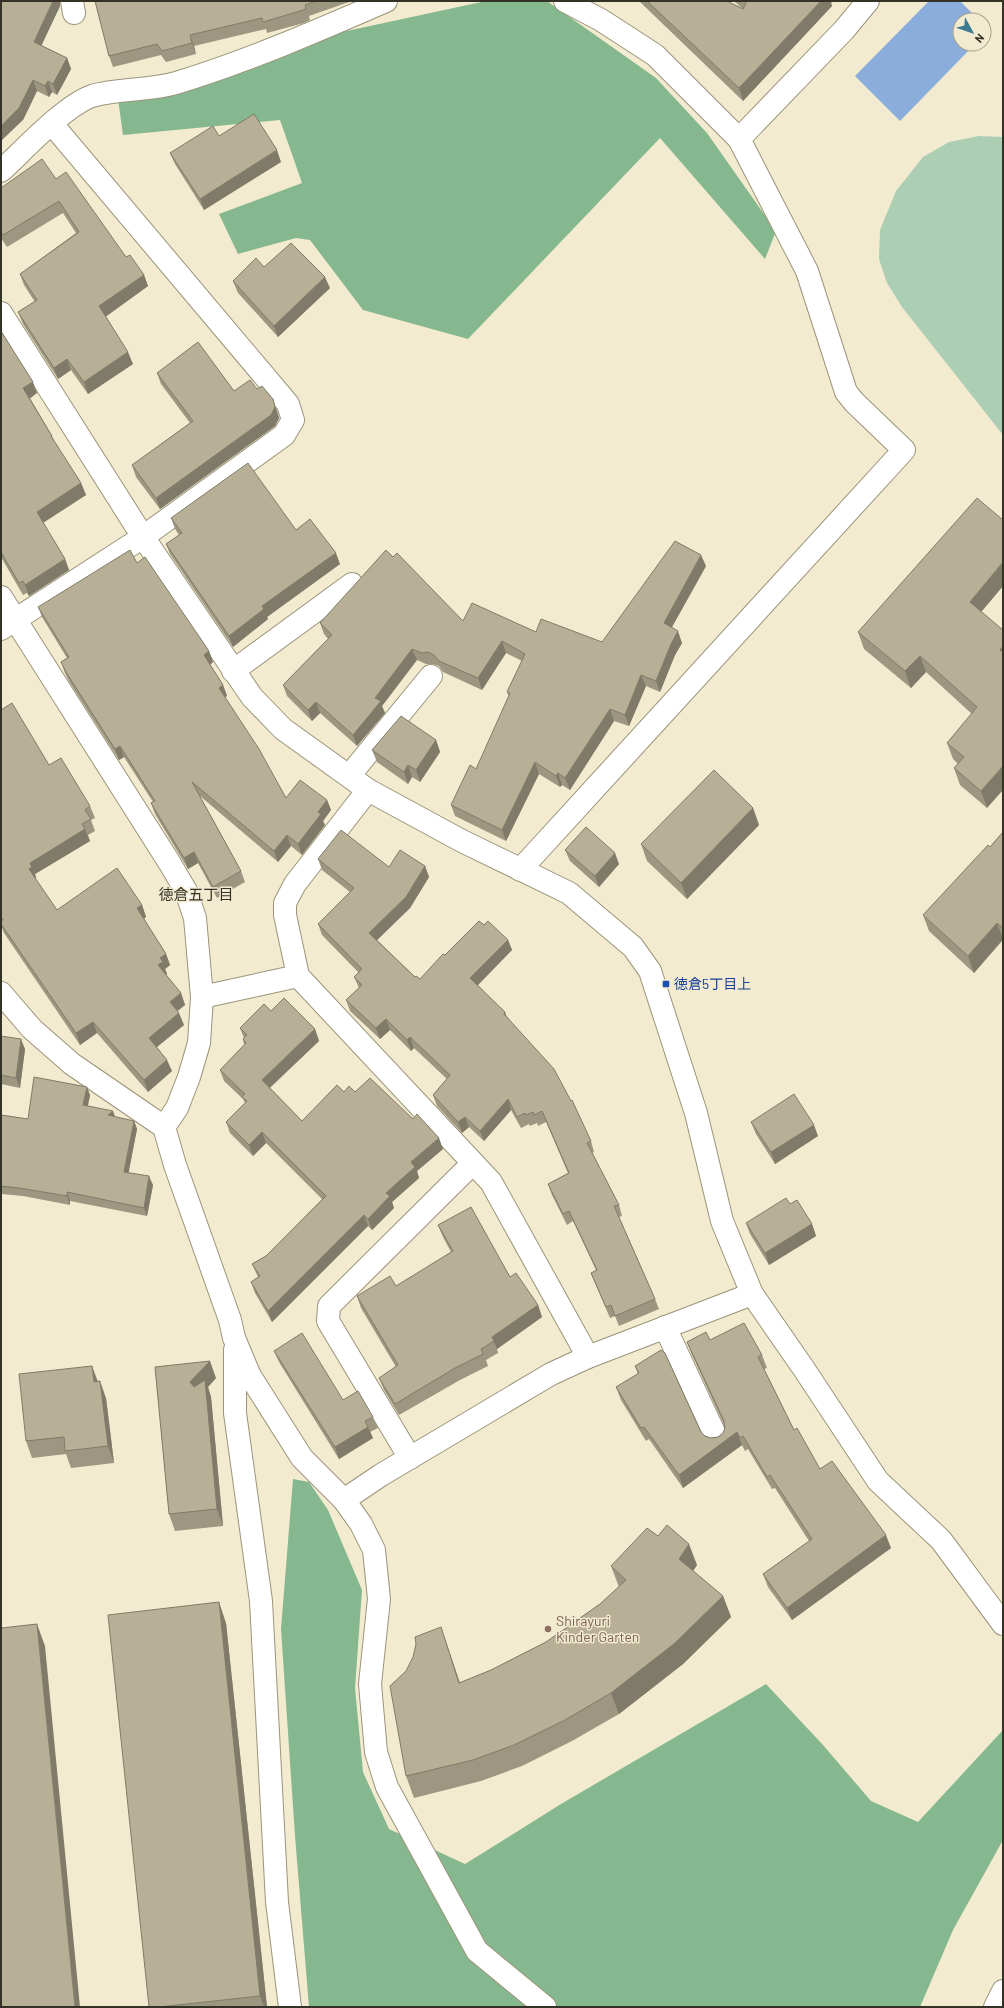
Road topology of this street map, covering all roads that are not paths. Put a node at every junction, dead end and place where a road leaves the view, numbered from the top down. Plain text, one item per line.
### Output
1 (386, 1) edge
2 (565, 1) edge
3 (868, 1) edge
4 (52, 124) junction
5 (739, 139) junction
6 (1, 171) edge
7 (1, 313) edge
8 (143, 537) junction
9 (352, 584) dead end
10 (1, 597) edge
11 (8, 625) edge
12 (234, 671) junction
13 (431, 676) dead end
14 (349, 776) junction
15 (368, 790) junction
16 (520, 870) junction
17 (298, 976) junction
18 (1, 993) edge
19 (202, 997) junction
20 (164, 1127) junction
21 (474, 1163) junction
22 (752, 1294) junction
23 (665, 1327) junction
24 (234, 1338) junction
25 (588, 1357) junction
26 (717, 1439) edge
27 (410, 1458) junction
28 (344, 1500) junction
29 (1003, 1624) edge
30 (1003, 1991) edge
31 (290, 2007) edge
32 (545, 2007) edge
33 (995, 2007) edge

1 - 4 main road
2 - 5 main road
3 - 5 main road
4 - 6 main road
4 - 8 main road
5 - 16 main road
7 - 8 main road
8 - 11 main road
8 - 12 main road
9 - 12 main road
10 - 11 main road
11 - 19 main road
12 - 14 main road
13 - 14 main road
14 - 15 main road
15 - 16 main road
15 - 17 main road
16 - 22 main road
17 - 19 main road
17 - 21 main road
18 - 20 main road
19 - 20 main road
20 - 24 main road
21 - 25 main road
21 - 27 main road
22 - 23 main road
22 - 29 main road
23 - 25 main road
23 - 26 main road
24 - 28 main road
24 - 31 main road
25 - 27 main road
27 - 28 main road
28 - 32 main road
30 - 33 main road

